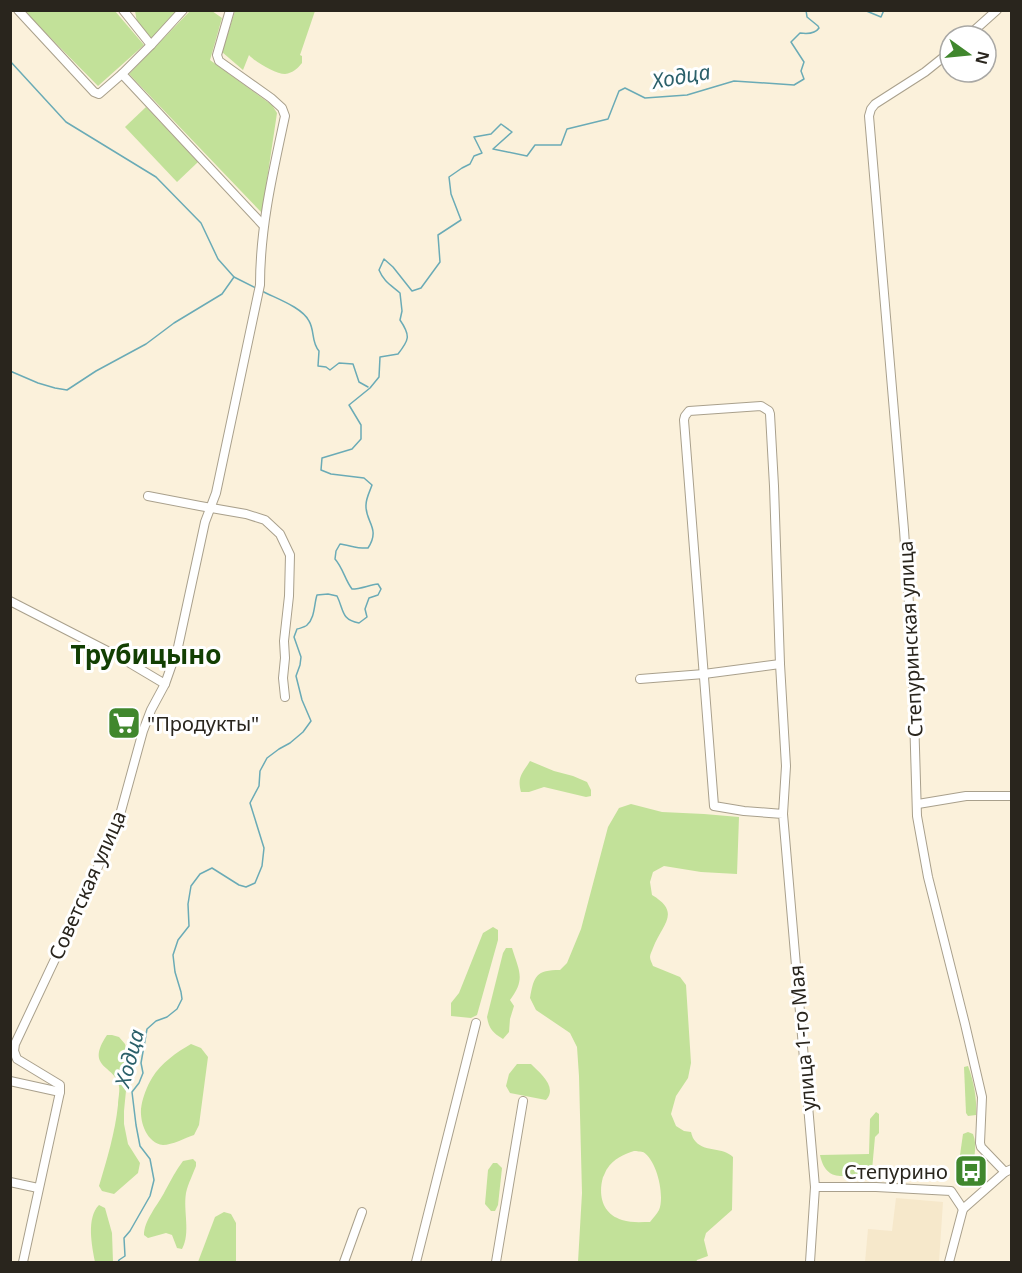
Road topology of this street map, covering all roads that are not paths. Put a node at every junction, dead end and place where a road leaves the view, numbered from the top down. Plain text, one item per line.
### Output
1 (18, 10) edge
2 (183, 10) edge
3 (997, 10) edge
4 (125, 12) edge
5 (227, 12) edge
6 (981, 24) edge
7 (152, 45) junction
8 (938, 62) edge
9 (122, 74) junction
10 (263, 225) junction
11 (148, 496) dead end
12 (211, 508) junction
13 (10, 601) edge
14 (780, 664) junction
15 (704, 674) junction
16 (640, 679) dead end
17 (165, 684) junction
18 (285, 697) dead end
19 (1011, 796) edge
20 (918, 804) junction
21 (783, 814) junction
22 (476, 1023) dead end
23 (10, 1081) edge
24 (60, 1092) junction
25 (523, 1101) dead end
26 (1008, 1171) edge
27 (10, 1182) edge
28 (815, 1187) junction
29 (38, 1188) junction
30 (963, 1209) junction
31 (362, 1212) dead end
32 (23, 1263) edge
33 (344, 1263) edge
34 (416, 1263) edge
35 (496, 1263) edge
36 (810, 1263) edge
37 (949, 1263) edge

1 - 9 street
2 - 7 street
3 - 6 street
4 - 7 street
5 - 10 street
7 - 9 street
8 - 20 street, Степуринская улица
9 - 10 street
10 - 12 street
11 - 12 street
12 - 17 street
12 - 18 street
13 - 17 street
14 - 15 street
14 - 15 street, улица 1-го Мая
14 - 21 street, улица 1-го Мая
15 - 16 street
15 - 21 street
17 - 24 street, Советская улица
19 - 20 street
20 - 26 street, Степуринская улица
21 - 28 street, улица 1-го Мая
22 - 34 street
23 - 24 street
24 - 29 street
25 - 35 street
26 - 30 street
27 - 29 street
28 - 30 street
28 - 36 street, улица 1-го Мая
29 - 32 street
30 - 37 street
31 - 33 street

